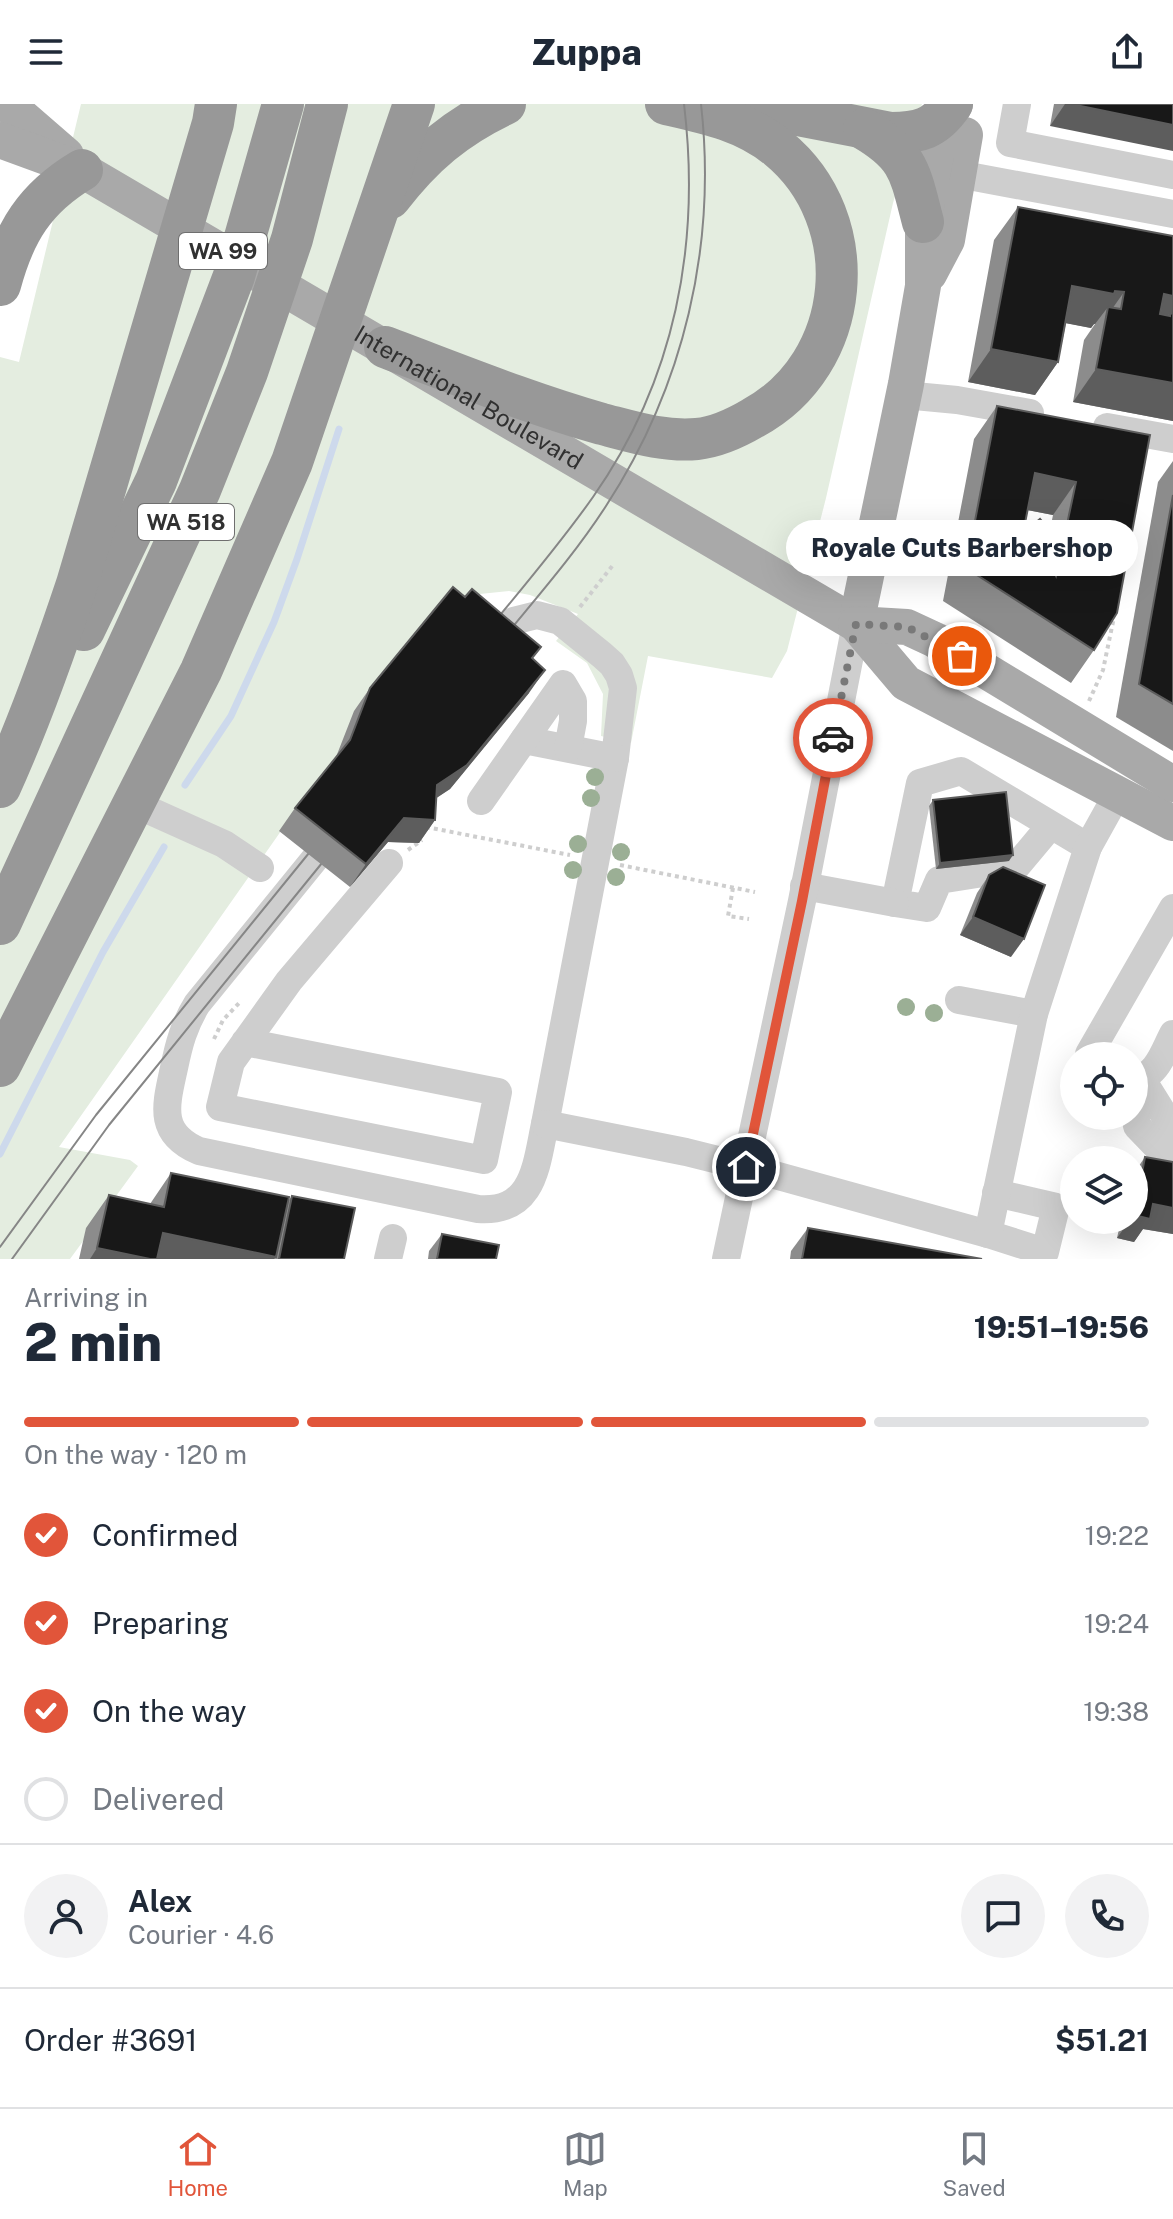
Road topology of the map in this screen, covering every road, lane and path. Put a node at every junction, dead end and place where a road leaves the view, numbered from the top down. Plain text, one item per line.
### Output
1 (7, 104) edge
2 (216, 104) edge
3 (283, 104) edge
4 (327, 104) edge
5 (414, 104) edge
6 (505, 104) edge
7 (666, 104) edge
8 (741, 104) edge
9 (953, 104) edge
10 (962, 104) edge
11 (1017, 104) edge
12 (864, 129) junction
13 (0, 140) edge
14 (82, 170) junction
15 (958, 174) junction
16 (1173, 175) edge
17 (1173, 214) edge
18 (374, 218) junction
19 (923, 222) junction
20 (3, 260) edge
21 (923, 286) junction
22 (385, 347) junction
23 (904, 395) junction
24 (1173, 439) edge
25 (613, 565) dead end
26 (574, 614) dead end
27 (1114, 617) edge
28 (856, 624) junction
29 (1087, 707) dead end
30 (524, 740) junction
31 (568, 748) junction
32 (615, 758) junction
33 (8, 770) edge
34 (1173, 784) edge
35 (1118, 793) junction
36 (481, 801) dead end
37 (135, 804) junction
38 (1173, 823) edge
39 (1051, 825) junction
40 (423, 826) edge
41 (411, 839) edge
42 (422, 840) edge
43 (1088, 847) junction
44 (580, 857) dead end
45 (389, 863) edge
46 (614, 864) dead end
47 (260, 868) dead end
48 (804, 886) junction
49 (733, 888) junction
50 (755, 892) dead end
51 (895, 903) junction
52 (1171, 917) edge
53 (749, 919) dead end
54 (0, 924) edge
55 (959, 1000) dead end
56 (1034, 1014) junction
57 (1173, 1034) edge
58 (245, 1042) junction
59 (1096, 1042) edge
60 (0, 1066) edge
61 (1148, 1076) edge
62 (1148, 1100) edge
63 (545, 1124) junction
64 (1171, 1127) edge
65 (1141, 1130) edge
66 (1173, 1157) edge
67 (746, 1167) junction
68 (996, 1193) junction
69 (988, 1234) junction
70 (726, 1259) edge

1 - 14 main road, International Boulevard / WA 99
2 - 33 highway
3 - 33 highway, WA 518
4 - 54 highway, WA 518
5 - 18 highway
6 - 18 highway
7 - 22 highway
8 - 12 highway
9 - 12 highway
9 - 19 main road
10 - 15 main road
11 - 16 street
12 - 19 highway
13 - 14 main road, International Boulevard / WA 99
14 - 20 highway
14 - 22 main road, International Boulevard / WA 99
15 - 17 street
15 - 21 main road
18 - 37 highway
19 - 21 main road
21 - 23 main road
22 - 28 main road, International Boulevard / WA 99
23 - 24 street
23 - 28 main road
25 - 26 path
27 - 29 path
28 - 34 main road, International Boulevard
28 - 35 main road, International Boulevard
28 - 48 street
30 - 31 street
30 - 31 street
30 - 36 street
31 - 32 street
32 - 63 street
32 - 63 street
35 - 38 main road, International Boulevard
35 - 43 street
37 - 47 street
37 - 60 highway
39 - 43 street
39 - 51 street
39 - 51 street
40 - 44 path
41 - 42 path
43 - 56 street
45 - 58 street
46 - 49 path
48 - 51 street
48 - 67 street
49 - 50 path
49 - 53 path
52 - 59 street
55 - 56 street
56 - 68 street
57 - 61 street
58 - 58 street
62 - 64 street
63 - 67 street
65 - 66 street
67 - 69 street
67 - 70 street
68 - 69 street
68 - 69 street

